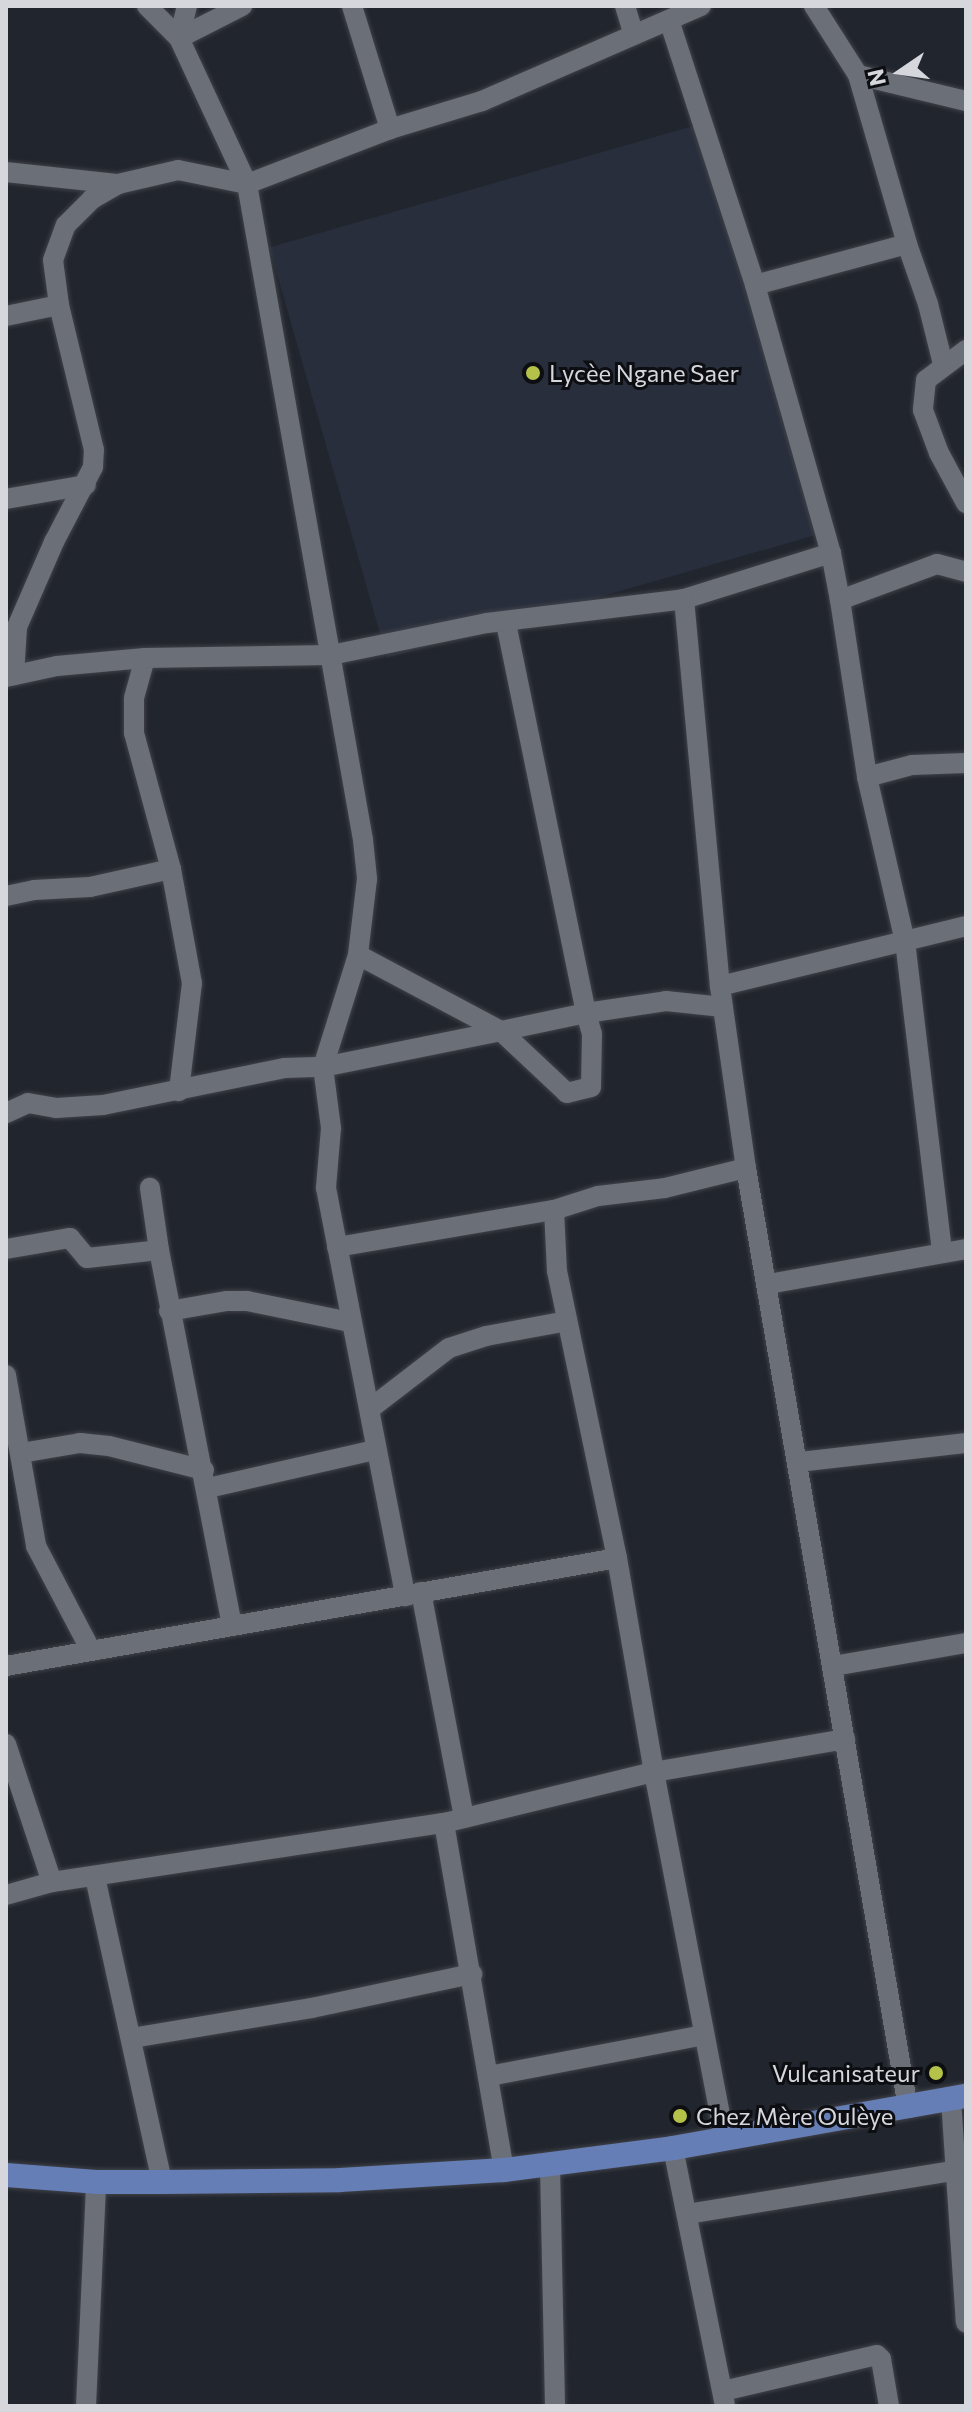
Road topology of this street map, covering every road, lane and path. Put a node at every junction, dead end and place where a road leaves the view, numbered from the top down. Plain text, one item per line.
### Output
1 (147, 6) edge
2 (187, 6) edge
3 (242, 6) edge
4 (352, 6) edge
5 (625, 6) edge
6 (701, 6) edge
7 (814, 6) edge
8 (669, 20) junction
9 (634, 35) junction
10 (179, 38) junction
11 (858, 75) junction
12 (966, 101) edge
13 (390, 129) junction
14 (6, 172) edge
15 (118, 184) junction
16 (247, 184) junction
17 (907, 244) junction
18 (755, 285) junction
19 (59, 305) junction
20 (6, 316) edge
21 (966, 350) edge
22 (943, 364) junction
23 (86, 485) junction
24 (6, 499) edge
25 (966, 503) edge
26 (831, 553) junction
27 (966, 572) edge
28 (684, 599) junction
29 (840, 600) junction
30 (506, 623) junction
31 (331, 655) junction
32 (145, 658) junction
33 (10, 676) edge
34 (966, 763) edge
35 (867, 777) junction
36 (171, 869) junction
37 (6, 896) edge
38 (966, 926) edge
39 (905, 941) junction
40 (358, 955) junction
41 (720, 986) junction
42 (723, 1007) junction
43 (586, 1013) junction
44 (501, 1031) junction
45 (323, 1067) junction
46 (179, 1091) junction
47 (6, 1113) edge
48 (746, 1168) junction
49 (150, 1188) dead end
50 (554, 1210) junction
51 (337, 1247) junction
52 (6, 1249) edge
53 (966, 1249) edge
54 (159, 1250) junction
55 (942, 1253) junction
56 (768, 1284) junction
57 (169, 1311) junction
58 (567, 1321) junction
59 (350, 1322) junction
60 (6, 1375) edge
61 (371, 1408) junction
62 (966, 1443) edge
63 (375, 1450) junction
64 (21, 1453) junction
65 (799, 1462) junction
66 (206, 1479) junction
67 (617, 1558) junction
68 (413, 1594) junction
69 (232, 1625) junction
70 (966, 1643) edge
71 (90, 1649) junction
72 (6, 1666) edge
73 (834, 1666) junction
74 (845, 1739) junction
75 (6, 1744) edge
76 (654, 1772) junction
77 (454, 1821) junction
78 (95, 1877) junction
79 (52, 1882) junction
80 (6, 1895) edge
81 (472, 1974) junction
82 (704, 2035) junction
83 (132, 2038) junction
84 (489, 2076) junction
85 (958, 2098) edge
86 (908, 2108) junction
87 (725, 2139) junction
88 (673, 2148) junction
89 (550, 2166) junction
90 (504, 2170) junction
91 (953, 2171) junction
92 (6, 2175) edge
93 (96, 2182) junction
94 (162, 2182) junction
95 (687, 2214) junction
96 (966, 2322) edge
97 (724, 2399) edge
98 (86, 2406) edge
99 (555, 2406) edge
100 (889, 2406) edge

1 - 10 street
2 - 10 street
3 - 10 street
4 - 13 street
5 - 9 street
6 - 8 street
7 - 11 street
8 - 9 street
8 - 18 street
9 - 13 street
10 - 16 street
11 - 12 street
11 - 17 street
13 - 16 street
14 - 15 street
15 - 16 street
15 - 19 street
16 - 31 street
17 - 18 street
17 - 22 street
18 - 26 street
19 - 20 street
19 - 23 street
21 - 22 street
22 - 25 street
23 - 24 street
23 - 33 street
26 - 28 street
26 - 29 street
27 - 29 street
28 - 30 street
28 - 41 street
29 - 35 street
30 - 31 street
30 - 43 street
31 - 32 street
31 - 40 street
32 - 33 street
32 - 36 street
34 - 35 street
35 - 39 street
36 - 37 street
36 - 46 street
38 - 39 street
39 - 41 street
39 - 55 street
40 - 44 street
40 - 45 street
41 - 42 street
42 - 43 street
42 - 48 street
43 - 44 street
43 - 44 street
44 - 45 street
45 - 46 street
45 - 51 street
46 - 47 street
48 - 50 street
48 - 56 street
49 - 54 street
50 - 51 street
50 - 58 street
51 - 59 street
52 - 54 street
53 - 55 street
54 - 57 street
55 - 56 street
56 - 65 street
57 - 59 street
57 - 66 street
58 - 61 street
58 - 67 street
59 - 61 street
60 - 64 street
61 - 63 street
62 - 65 street
63 - 66 street
63 - 68 street
64 - 66 street
64 - 71 street
65 - 73 street
66 - 69 street
67 - 68 street
67 - 76 street
68 - 69 street
68 - 77 street
69 - 71 street
70 - 73 street
71 - 72 street
73 - 74 street
74 - 76 street
74 - 86 street
75 - 79 street
76 - 77 street
76 - 82 street
77 - 78 street
77 - 81 street
78 - 79 street
78 - 83 street
79 - 80 street
81 - 83 street
81 - 84 street
82 - 84 street
82 - 87 street
83 - 94 street
84 - 90 street
85 - 86 main road
85 - 91 street
86 - 87 main road
87 - 88 main road
88 - 89 main road
88 - 95 street
89 - 90 main road
89 - 99 street
90 - 94 main road
91 - 95 street
91 - 96 street
92 - 93 main road
93 - 94 main road
93 - 98 street
95 - 97 street
97 - 100 street

